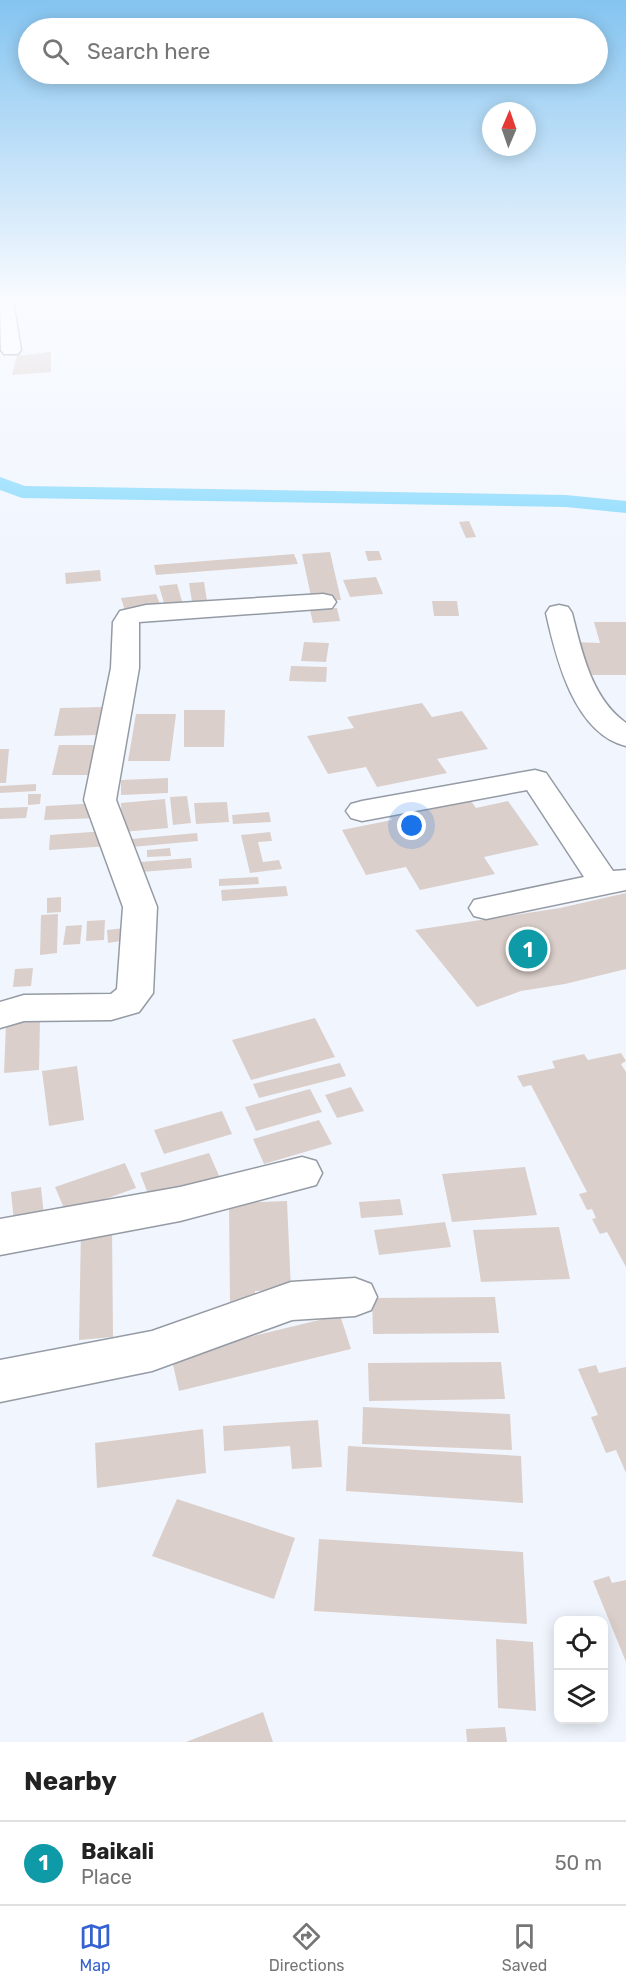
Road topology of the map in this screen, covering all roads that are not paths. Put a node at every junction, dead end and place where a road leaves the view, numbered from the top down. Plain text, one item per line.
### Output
1 (323, 602) dead end
2 (559, 613) dead end
3 (626, 737) edge
4 (362, 811) dead end
5 (615, 882) edge
6 (486, 908) dead end
7 (0, 1015) edge
8 (302, 1173) dead end
9 (0, 1237) edge
10 (356, 1297) dead end
11 (0, 1381) edge

1 - 7 street
2 - 3 street
4 - 5 street
5 - 6 street
8 - 9 street
10 - 11 street

